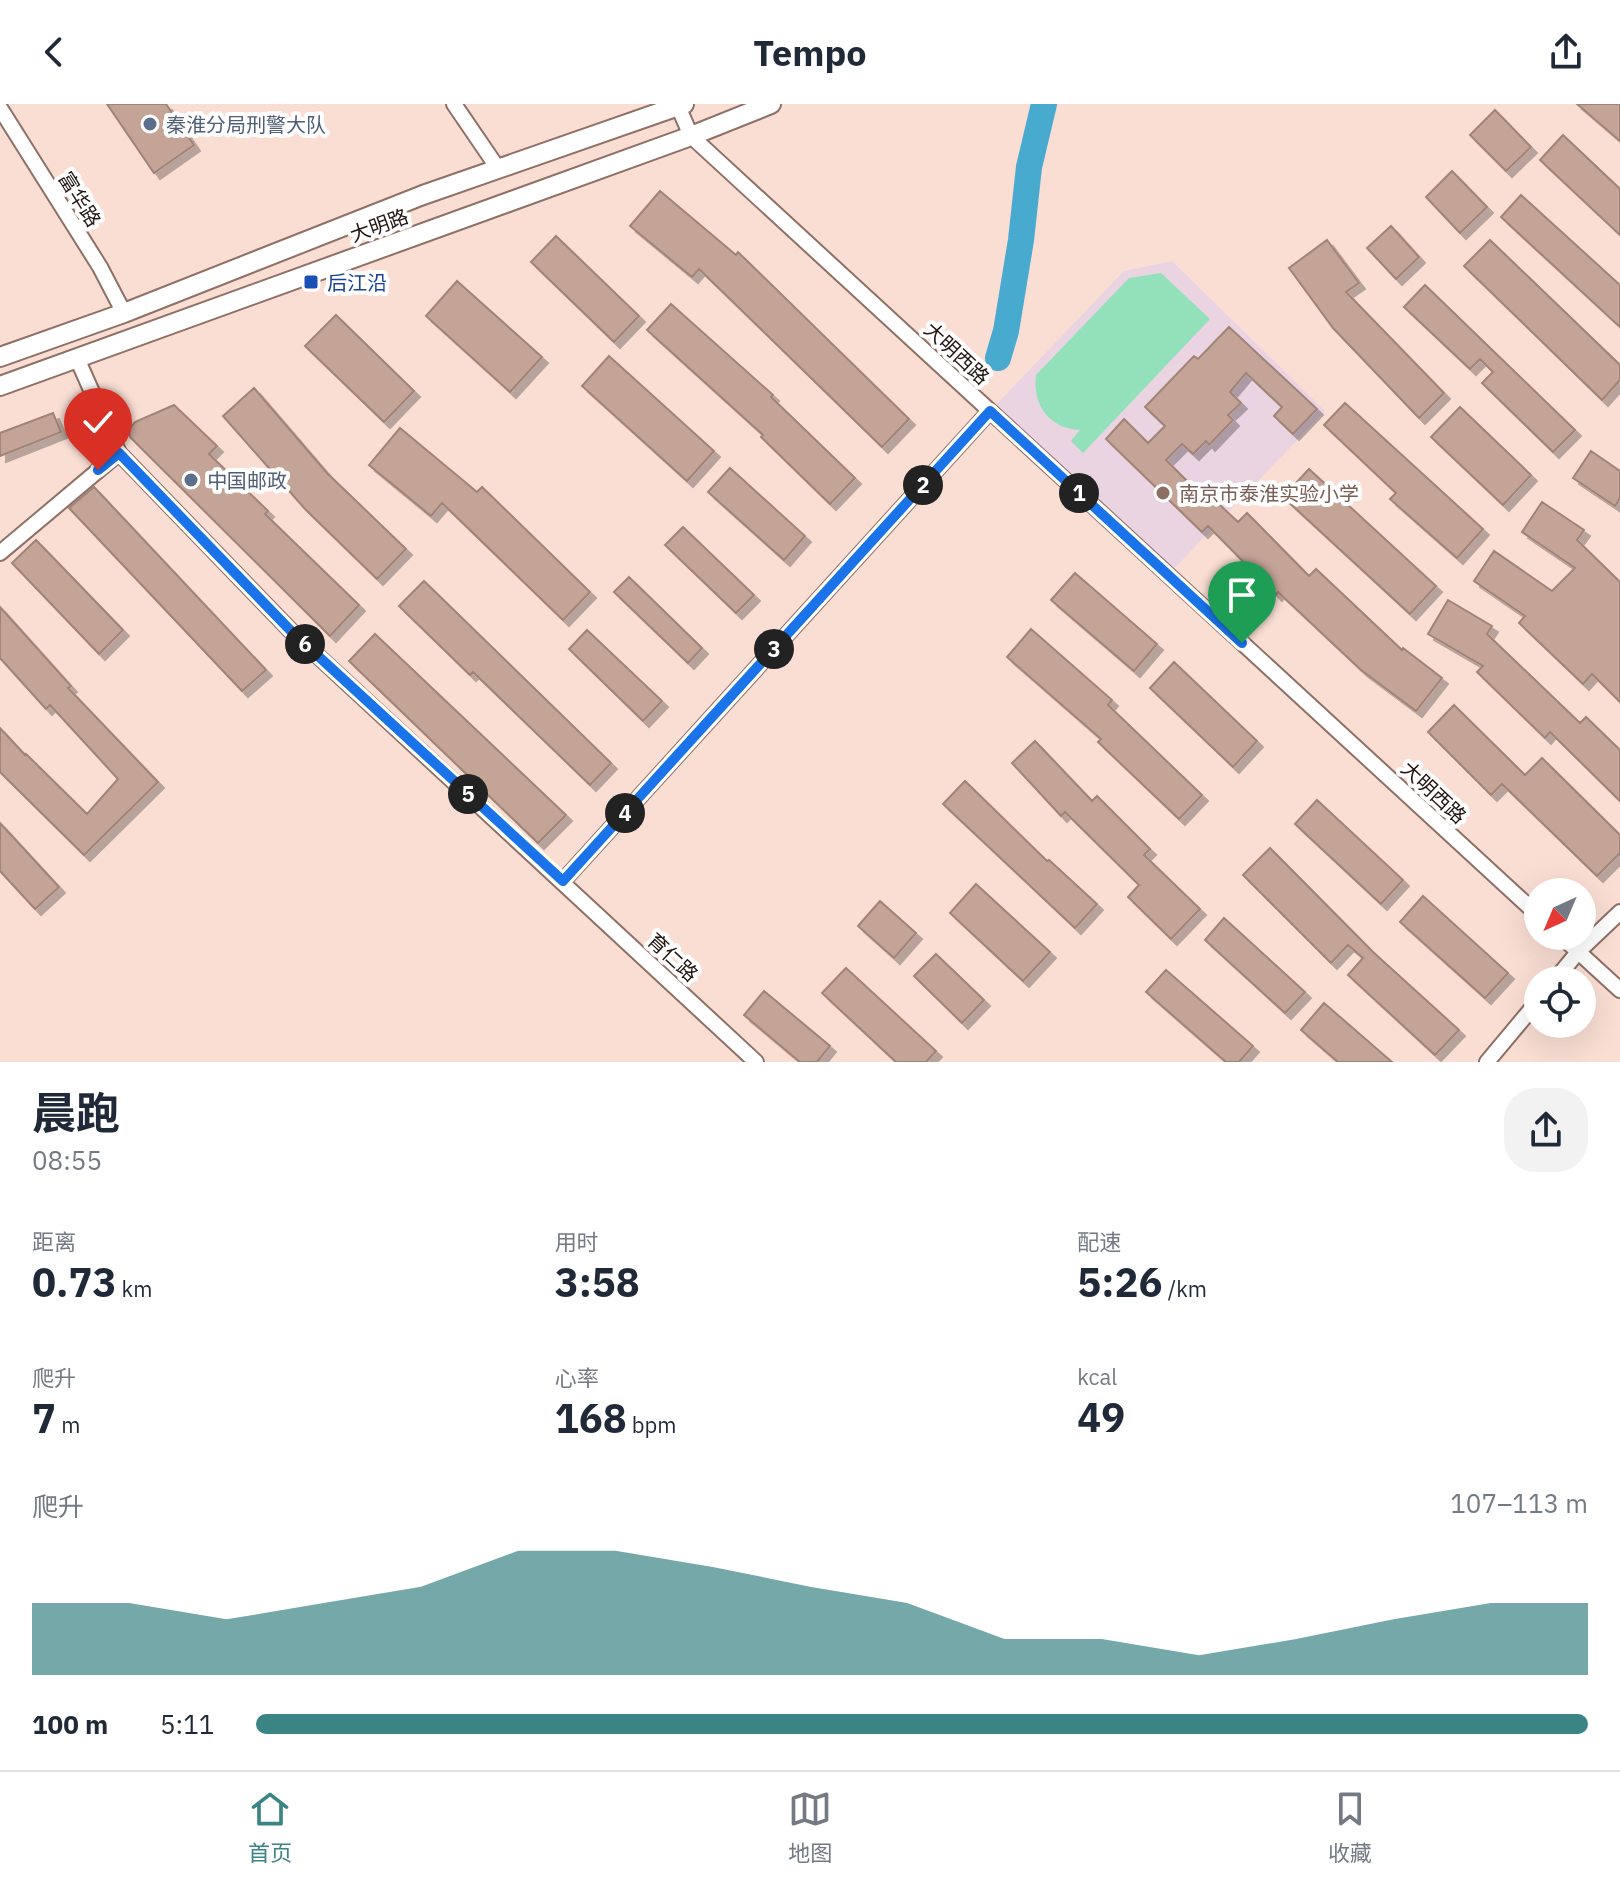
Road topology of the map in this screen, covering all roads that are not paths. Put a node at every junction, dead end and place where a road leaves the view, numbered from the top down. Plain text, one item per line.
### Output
1 (454, 104) edge
2 (771, 104) edge
3 (681, 105) edge
4 (0, 108) edge
5 (691, 136) junction
6 (497, 167) junction
7 (124, 313) junction
8 (0, 357) edge
9 (74, 359) junction
10 (0, 386) edge
11 (990, 411) junction
12 (119, 453) junction
13 (0, 553) edge
14 (563, 881) junction
15 (1524, 902) edge
16 (1620, 912) edge
17 (1578, 952) junction
18 (1566, 966) edge
19 (1620, 990) edge
20 (1524, 1018) edge
21 (756, 1062) edge
22 (1487, 1062) edge

1 - 6 street
2 - 5 main road, 大明路
3 - 5 street, 大明西路
3 - 6 main road
4 - 7 street, 富华路
5 - 9 main road, 大明路
5 - 11 street, 大明西路
6 - 7 main road
7 - 8 main road
9 - 10 main road, 大明路
9 - 12 street
11 - 14 street
11 - 15 street, 大明西路
12 - 13 street
12 - 14 street, 育仁路
14 - 21 street, 育仁路
16 - 17 street
17 - 18 street
17 - 19 street
20 - 22 street

